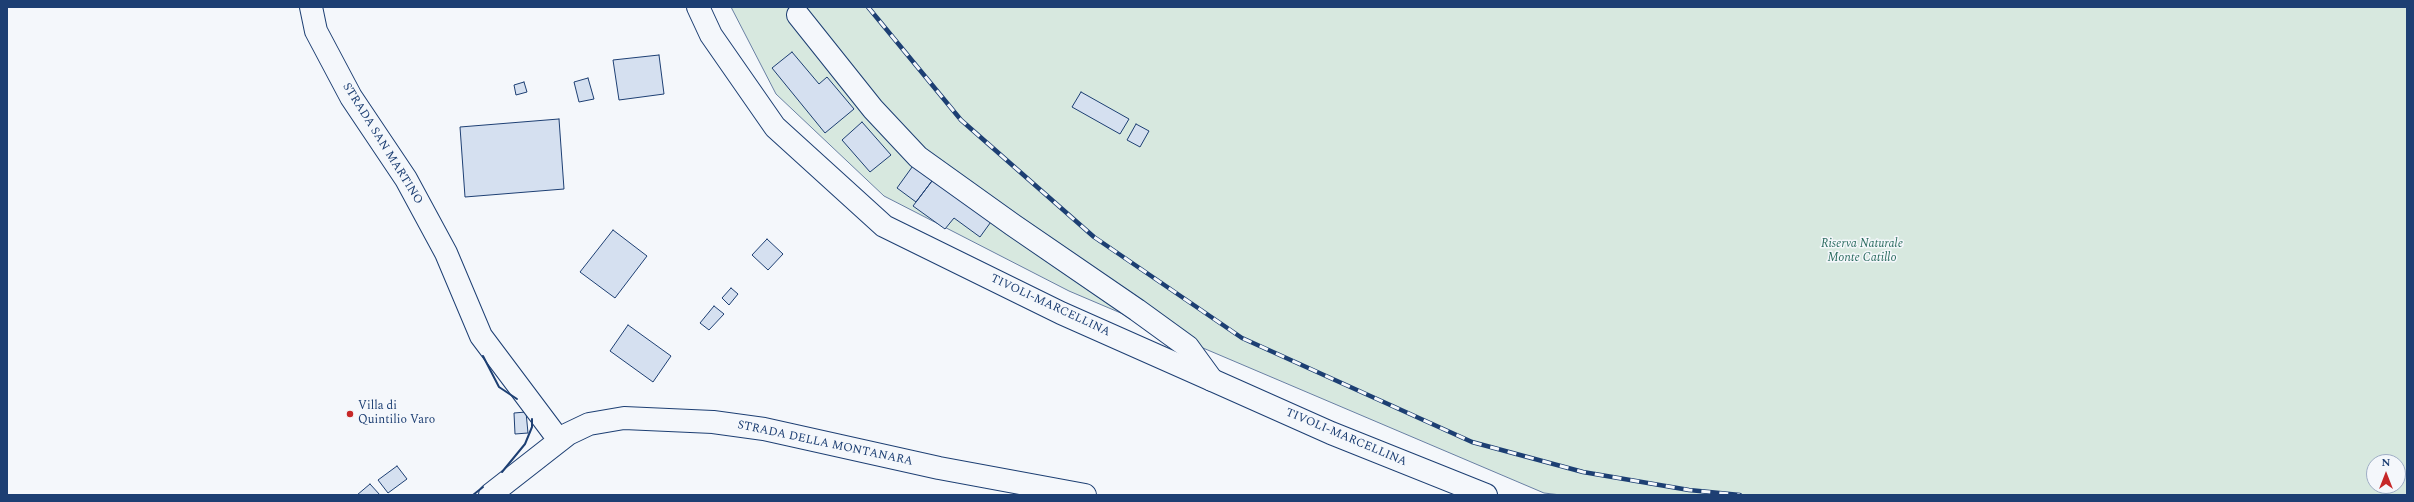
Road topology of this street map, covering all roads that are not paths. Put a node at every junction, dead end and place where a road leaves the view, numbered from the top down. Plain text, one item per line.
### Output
1 (311, 7) edge
2 (698, 7) edge
3 (798, 15) dead end
4 (1212, 380) junction
5 (559, 440) junction
6 (490, 495) edge
7 (1085, 495) edge
8 (1486, 495) edge

1 - 5 street, STRADA SAN MARTINO
2 - 4 street, TIVOLI-MARCELLINA
3 - 4 street
4 - 8 street, TIVOLI-MARCELLINA
5 - 6 street, STRADA DELLA MONTANARA
5 - 7 street, STRADA DELLA MONTANARA

